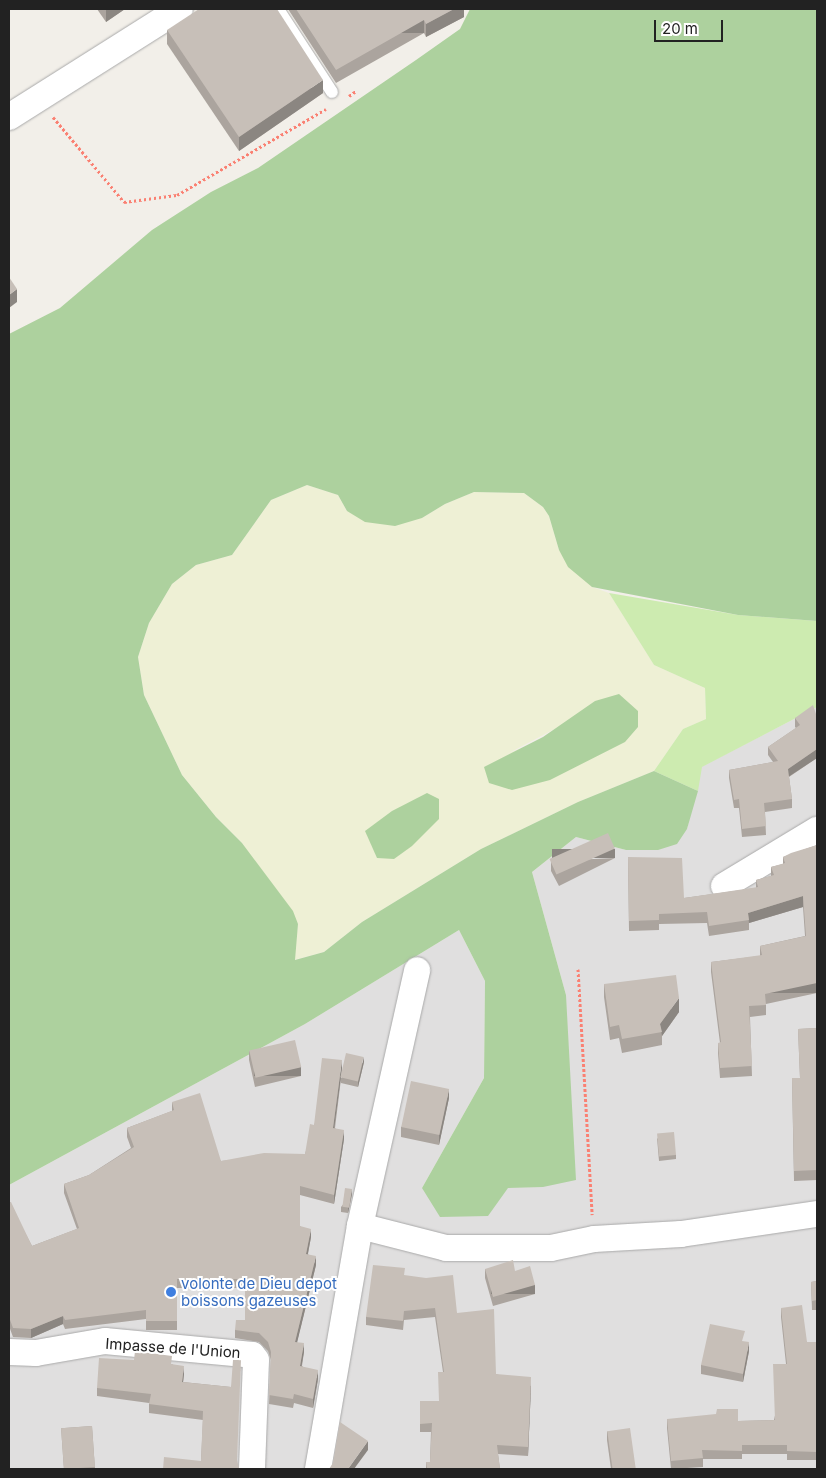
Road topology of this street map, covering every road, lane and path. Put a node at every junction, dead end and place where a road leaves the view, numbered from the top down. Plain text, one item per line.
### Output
1 (180, 9) edge
2 (278, 9) edge
3 (356, 91) dead end
4 (336, 96) joint
5 (37, 97) junction
6 (331, 106) dead end
7 (9, 117) edge
8 (817, 830) edge
9 (724, 886) dead end
10 (578, 969) dead end
11 (417, 970) dead end
12 (817, 1214) edge
13 (360, 1226) junction
14 (594, 1239) junction
15 (9, 1352) edge
16 (252, 1469) edge
17 (318, 1469) edge

1 - 5 street
2 - 4 lane
3 - 4 path
5 - 6 path
5 - 7 street
8 - 9 street
10 - 14 path
11 - 13 street
12 - 14 street
13 - 14 street
13 - 17 street
15 - 16 street, Impasse de l'Union

